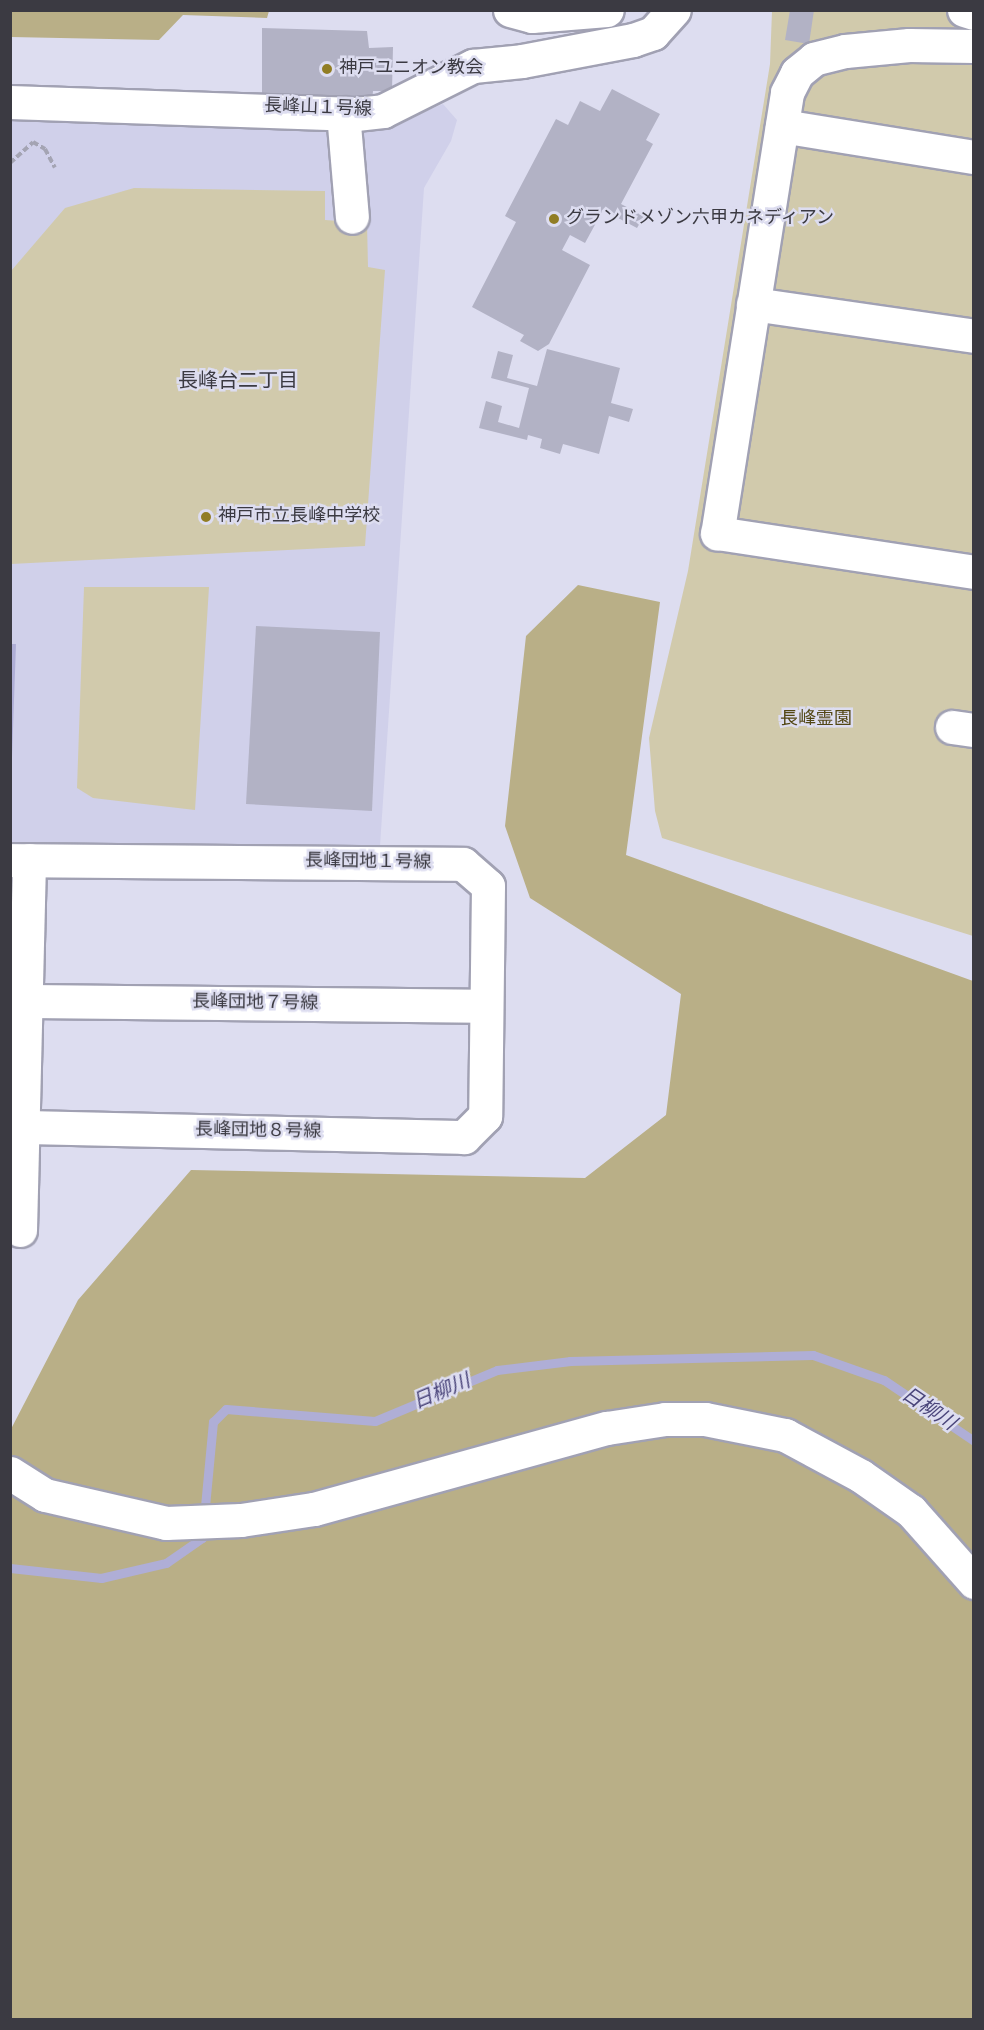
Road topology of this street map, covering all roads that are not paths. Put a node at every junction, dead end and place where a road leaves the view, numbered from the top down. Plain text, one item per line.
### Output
1 (510, 10) edge
2 (607, 10) edge
3 (674, 10) edge
4 (964, 10) edge
5 (570, 12) edge
6 (974, 13) edge
7 (974, 46) edge
8 (10, 102) edge
9 (343, 113) junction
10 (782, 126) junction
11 (974, 157) edge
12 (352, 217) dead end
13 (753, 304) junction
14 (974, 336) edge
15 (974, 572) edge
16 (20, 860) edge
17 (23, 1001) junction
18 (486, 1006) junction
19 (485, 1116) joint
20 (21, 1127) junction
21 (20, 1230) dead end
22 (10, 1473) edge
23 (974, 1582) edge

1 - 5 street
2 - 5 street
3 - 9 street, 長峰山１号線
4 - 6 street
7 - 10 street
8 - 9 street, 長峰山１号線
9 - 12 street
10 - 11 street
10 - 13 street
13 - 14 street
13 - 15 street
16 - 17 street
16 - 18 street, 長峰団地１号線
17 - 18 street, 長峰団地７号線
17 - 20 street
18 - 19 street, 長峰団地１号線
19 - 20 street, 長峰団地８号線
20 - 21 street
22 - 23 street

